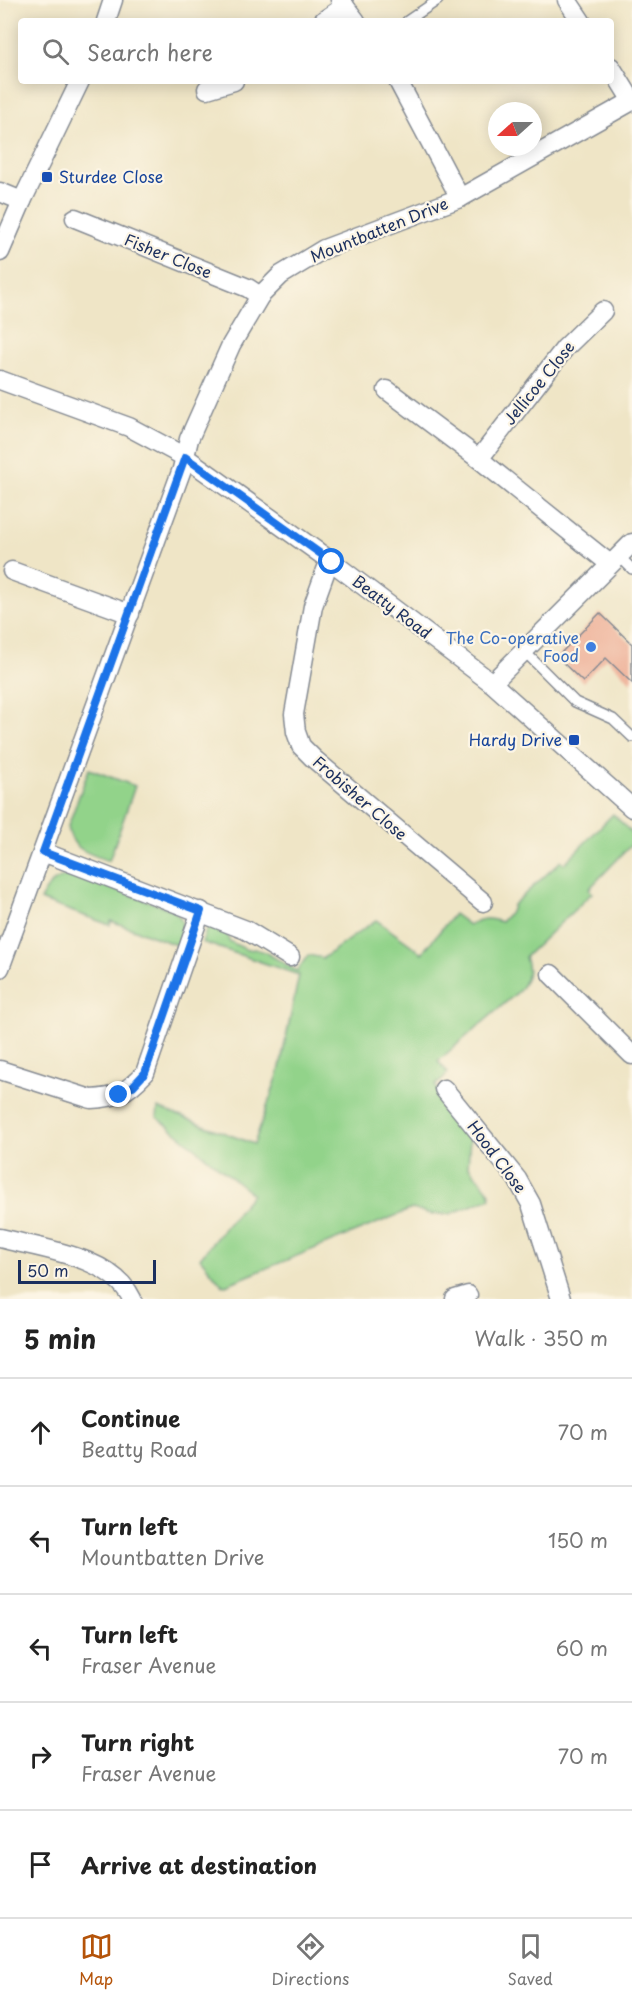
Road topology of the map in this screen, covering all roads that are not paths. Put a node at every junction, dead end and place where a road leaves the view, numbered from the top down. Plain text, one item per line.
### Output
1 (113, 0) edge
2 (438, 0) edge
3 (567, 0) edge
4 (342, 3) edge
5 (107, 18) edge
6 (326, 18) edge
7 (354, 18) edge
8 (411, 18) edge
9 (578, 18) edge
10 (614, 72) edge
11 (79, 84) edge
12 (224, 84) edge
13 (400, 84) edge
14 (207, 89) dead end
15 (632, 101) edge
16 (0, 192) edge
17 (460, 198) junction
18 (22, 201) junction
19 (75, 218) dead end
20 (0, 252) edge
21 (260, 296) junction
22 (603, 311) dead end
23 (0, 380) edge
24 (387, 390) dead end
25 (185, 457) junction
26 (480, 459) junction
27 (632, 543) edge
28 (332, 562) junction
29 (620, 563) edge
30 (12, 571) dead end
31 (130, 614) junction
32 (524, 650) junction
33 (492, 683) junction
34 (632, 737) edge
35 (632, 808) edge
36 (43, 852) junction
37 (483, 902) dead end
38 (201, 911) junction
39 (5, 940) edge
40 (290, 957) dead end
41 (0, 968) edge
42 (551, 974) dead end
43 (632, 1055) edge
44 (0, 1070) edge
45 (444, 1089) dead end
46 (0, 1238) edge
47 (132, 1299) edge
48 (561, 1299) edge

1 - 5 street
2 - 8 lane
3 - 9 street
4 - 6 street
4 - 7 street
10 - 15 street
11 - 18 street
12 - 14 street
13 - 17 street
15 - 17 street, Mountbatten Drive
16 - 18 street
17 - 21 street, Mountbatten Drive
18 - 20 street
19 - 21 street, Fisher Close
21 - 25 street, Mountbatten Drive
22 - 26 street, Jellicoe Close
23 - 25 street, Beatty Road
24 - 26 street
25 - 28 street, Beatty Road
25 - 31 street, Mountbatten Drive
26 - 29 street
27 - 29 street
28 - 33 street, Beatty Road
28 - 37 street, Frobisher Close
29 - 32 street
30 - 31 street
31 - 36 street, Mountbatten Drive
32 - 33 street
32 - 34 lane
33 - 35 street, Beatty Road
36 - 38 street
36 - 39 street, Mountbatten Drive
38 - 40 street
38 - 44 street
39 - 41 street, Mountbatten Drive
42 - 43 street
45 - 48 street, Hood Close
46 - 47 street

